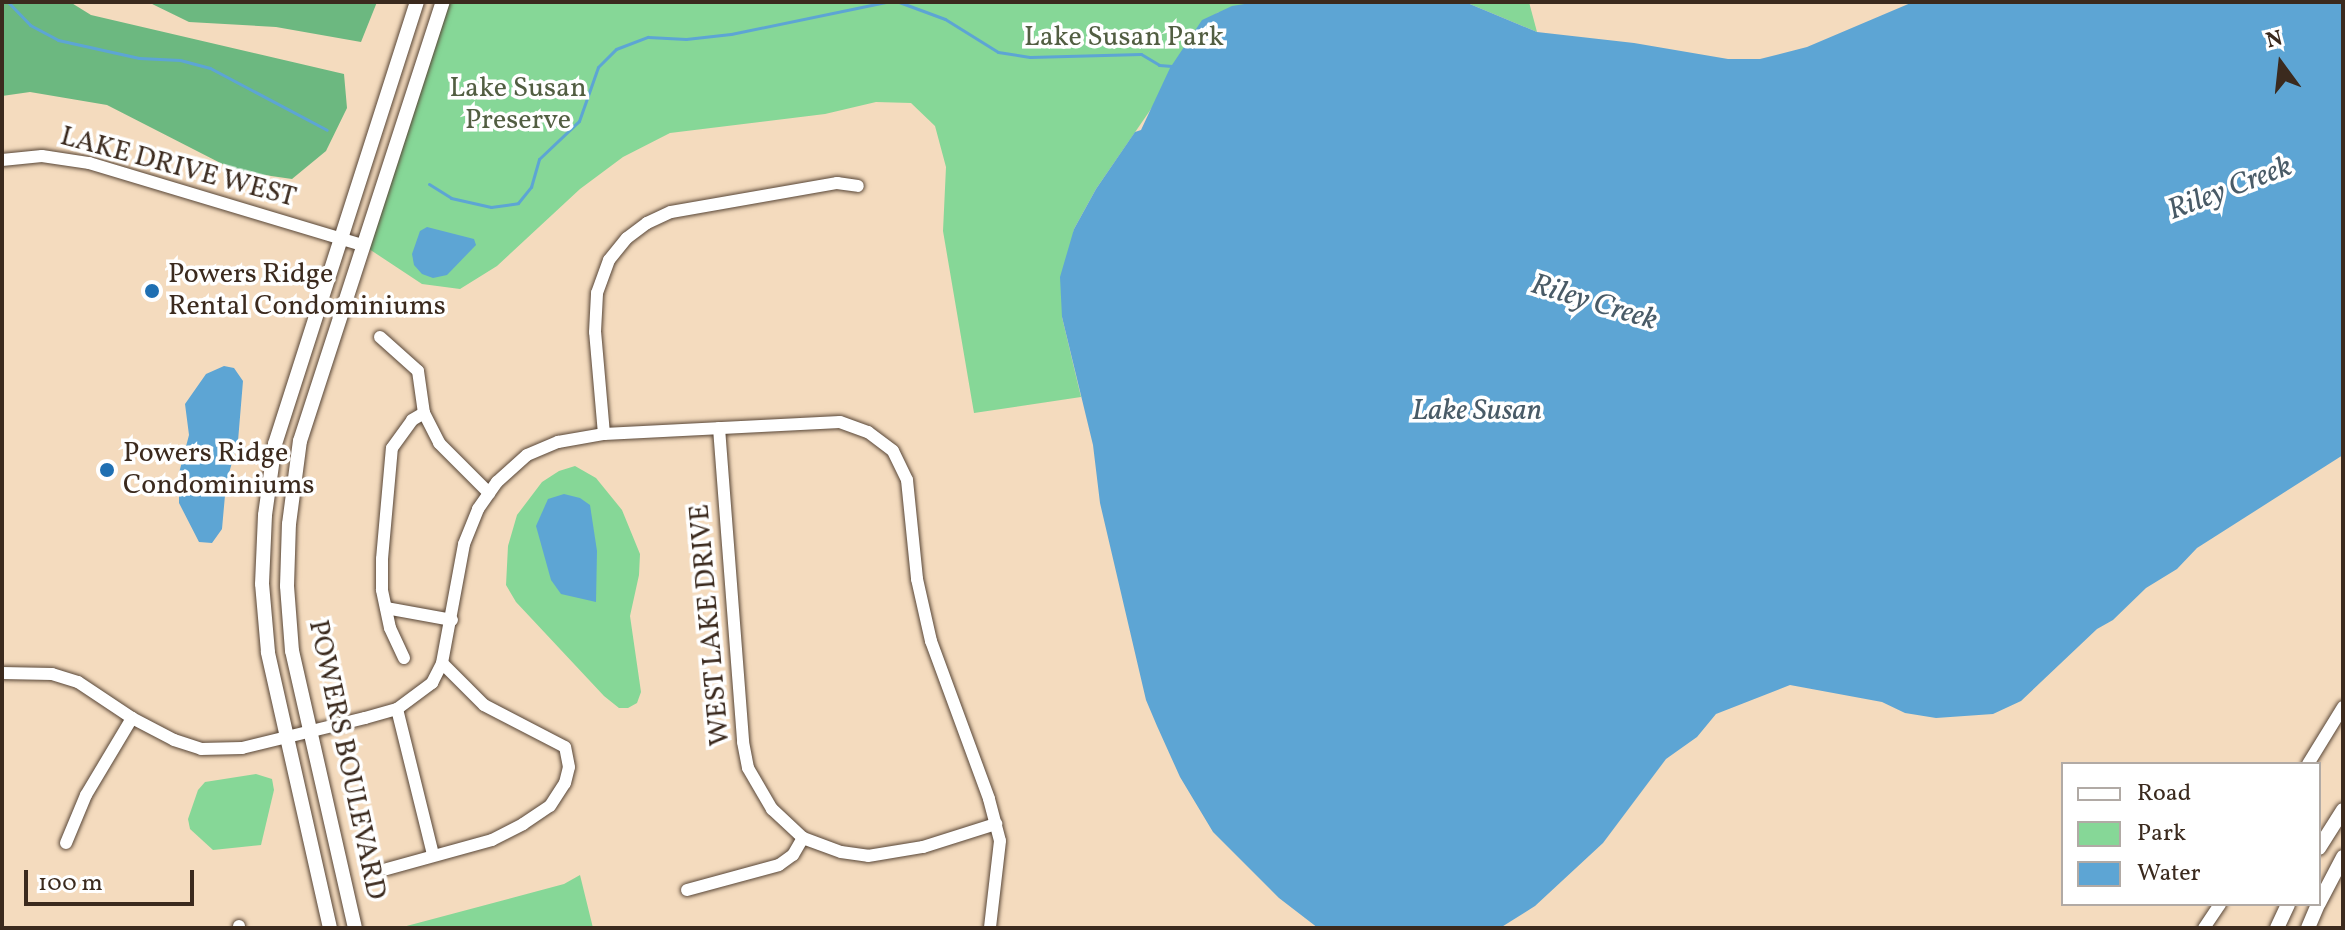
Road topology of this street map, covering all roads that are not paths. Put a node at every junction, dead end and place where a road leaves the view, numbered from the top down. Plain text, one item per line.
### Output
1 (417, 2) edge
2 (443, 2) edge
3 (2, 160) edge
4 (858, 186) dead end
5 (339, 238) junction
6 (363, 245) junction
7 (380, 337) dead end
8 (424, 413) junction
9 (719, 428) junction
10 (604, 434) junction
11 (489, 493) junction
12 (386, 608) junction
13 (452, 620) junction
14 (404, 658) dead end
15 (442, 663) junction
16 (2, 673) edge
17 (2343, 707) edge
18 (397, 709) junction
19 (132, 718) junction
20 (309, 731) junction
21 (285, 736) junction
22 (2309, 762) edge
23 (2343, 810) edge
24 (996, 824) junction
25 (803, 838) junction
26 (66, 843) dead end
27 (2321, 845) edge
28 (433, 855) junction
29 (2343, 857) edge
30 (387, 869) dead end
31 (687, 890) dead end
32 (2321, 899) edge
33 (2219, 906) edge
34 (2287, 906) edge
35 (2318, 906) edge
36 (330, 928) edge
37 (355, 928) edge
38 (990, 928) edge
39 (2204, 928) edge
40 (2277, 928) edge
41 (2308, 928) edge

1 - 5 main road, POWERS BOULEVARD
2 - 6 main road, POWERS BOULEVARD
3 - 5 street, LAKE DRIVE WEST
4 - 10 street
5 - 6 street, LAKE DRIVE WEST
5 - 21 main road, POWERS BOULEVARD
6 - 20 main road, POWERS BOULEVARD
7 - 8 street
8 - 11 street
8 - 12 street
9 - 10 street
9 - 24 street
9 - 25 street, WEST LAKE DRIVE
10 - 11 street
11 - 13 street
12 - 13 street
12 - 14 street
13 - 15 street
15 - 18 street
15 - 28 street
16 - 19 street
17 - 22 street
18 - 20 street
18 - 28 street
19 - 21 street
19 - 26 street
20 - 21 street
20 - 37 main road, POWERS BOULEVARD
21 - 36 main road, POWERS BOULEVARD
23 - 27 main road
24 - 25 street, WEST LAKE DRIVE
24 - 38 street
25 - 31 street
28 - 30 street
29 - 32 main road
33 - 39 street
34 - 40 main road
35 - 41 main road

